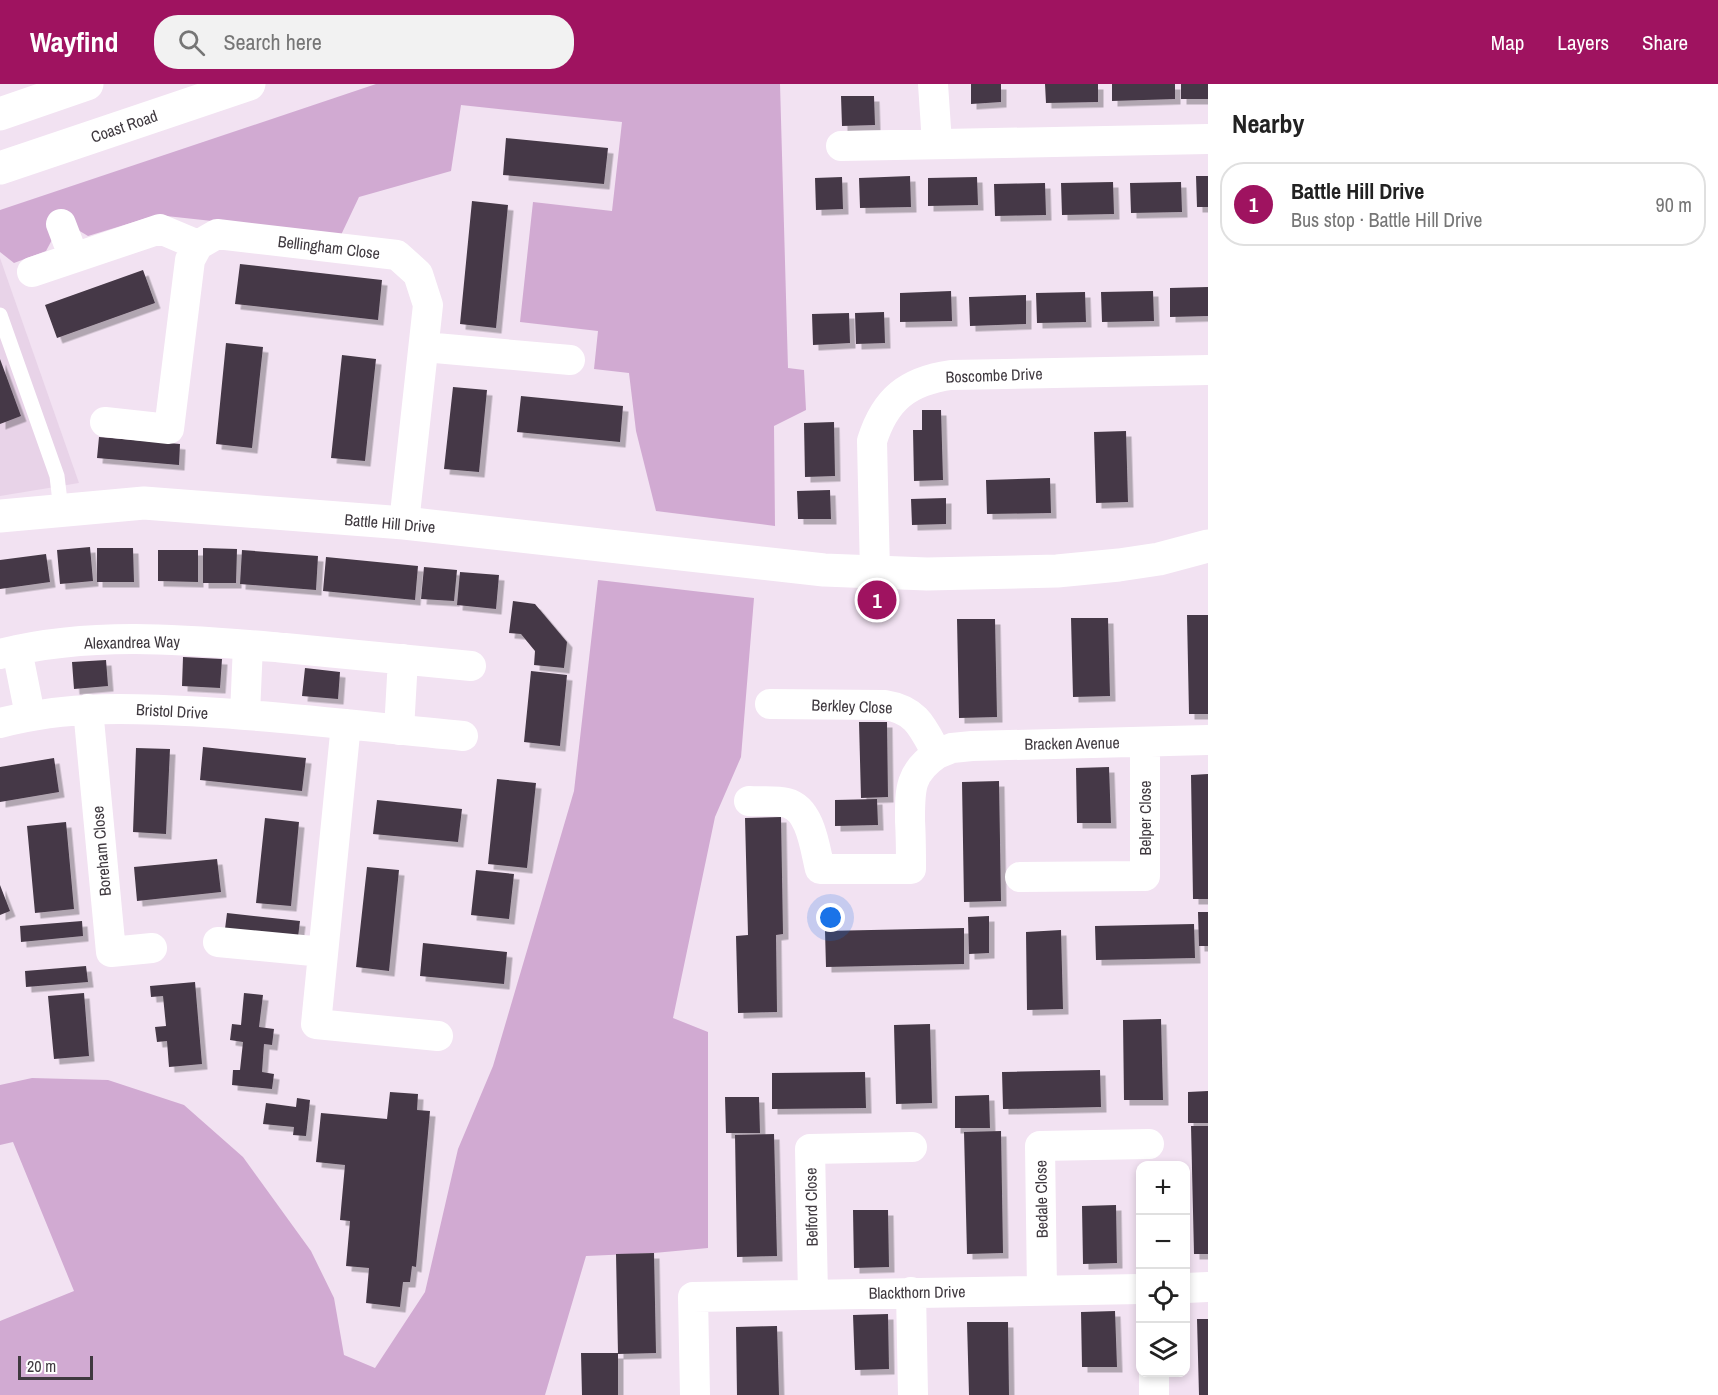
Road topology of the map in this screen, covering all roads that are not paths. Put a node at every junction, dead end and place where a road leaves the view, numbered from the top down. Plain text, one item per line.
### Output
1 (87, 84) edge
2 (249, 84) edge
3 (933, 84) edge
4 (0, 114) edge
5 (1208, 139) edge
6 (937, 143) junction
7 (841, 146) dead end
8 (0, 168) edge
9 (61, 224) dead end
10 (198, 245) junction
11 (74, 258) junction
12 (32, 272) dead end
13 (0, 315) edge
14 (424, 346) junction
15 (570, 360) dead end
16 (1208, 370) edge
17 (105, 422) dead end
18 (61, 510) junction
19 (0, 516) edge
20 (404, 524) junction
21 (1208, 546) edge
22 (875, 573) junction
23 (248, 645) junction
24 (8, 652) edge
25 (403, 659) junction
26 (471, 666) dead end
27 (770, 704) dead end
28 (88, 710) junction
29 (244, 714) junction
30 (30, 715) junction
31 (0, 723) edge
32 (346, 724) junction
33 (399, 730) junction
34 (463, 736) dead end
35 (1208, 740) edge
36 (1144, 742) junction
37 (937, 754) junction
38 (749, 801) dead end
39 (1020, 877) dead end
40 (218, 942) dead end
41 (152, 948) dead end
42 (323, 952) junction
43 (438, 1036) dead end
44 (1149, 1144) dead end
45 (912, 1147) dead end
46 (1208, 1287) edge
47 (1136, 1288) edge
48 (1190, 1288) edge
49 (1042, 1290) junction
50 (911, 1292) junction
51 (813, 1294) junction
52 (1154, 1377) edge
53 (695, 1395) edge
54 (913, 1395) edge
55 (1154, 1395) edge

1 - 4 main road
2 - 8 main road, Coast Road
3 - 6 street
5 - 6 street
6 - 7 street
9 - 11 street
10 - 11 street
10 - 14 street, Bellingham Close
10 - 17 street
11 - 12 street
13 - 18 lane
14 - 15 street
14 - 20 street, Bellingham Close
16 - 22 street, Boscombe Drive
18 - 19 main road, Battle Hill Drive
18 - 20 main road, Battle Hill Drive
20 - 22 main road, Battle Hill Drive
21 - 22 main road, Battle Hill Drive
23 - 24 street, Alexandrea Way
23 - 25 street, Alexandrea Way
23 - 29 street
24 - 30 street, Alexandrea Way
25 - 26 street, Alexandrea Way
25 - 33 street
27 - 37 street, Berkley Close
28 - 29 street, Bristol Drive
28 - 30 street, Bristol Drive
28 - 41 street, Boreham Close
29 - 32 street, Bristol Drive
30 - 31 street, Bristol Drive
32 - 33 street, Bristol Drive
32 - 42 street
33 - 34 street, Bristol Drive
35 - 36 street, Bracken Avenue
36 - 37 street, Bracken Avenue
36 - 39 street, Belper Close
37 - 38 street
40 - 42 street
42 - 43 street
44 - 49 street, Bedale Close
45 - 51 street, Belford Close
46 - 48 street
47 - 49 street, Blackthorn Drive
49 - 50 street, Blackthorn Drive
50 - 51 street, Blackthorn Drive
50 - 54 street
51 - 53 street, Blackthorn Drive
52 - 55 street

